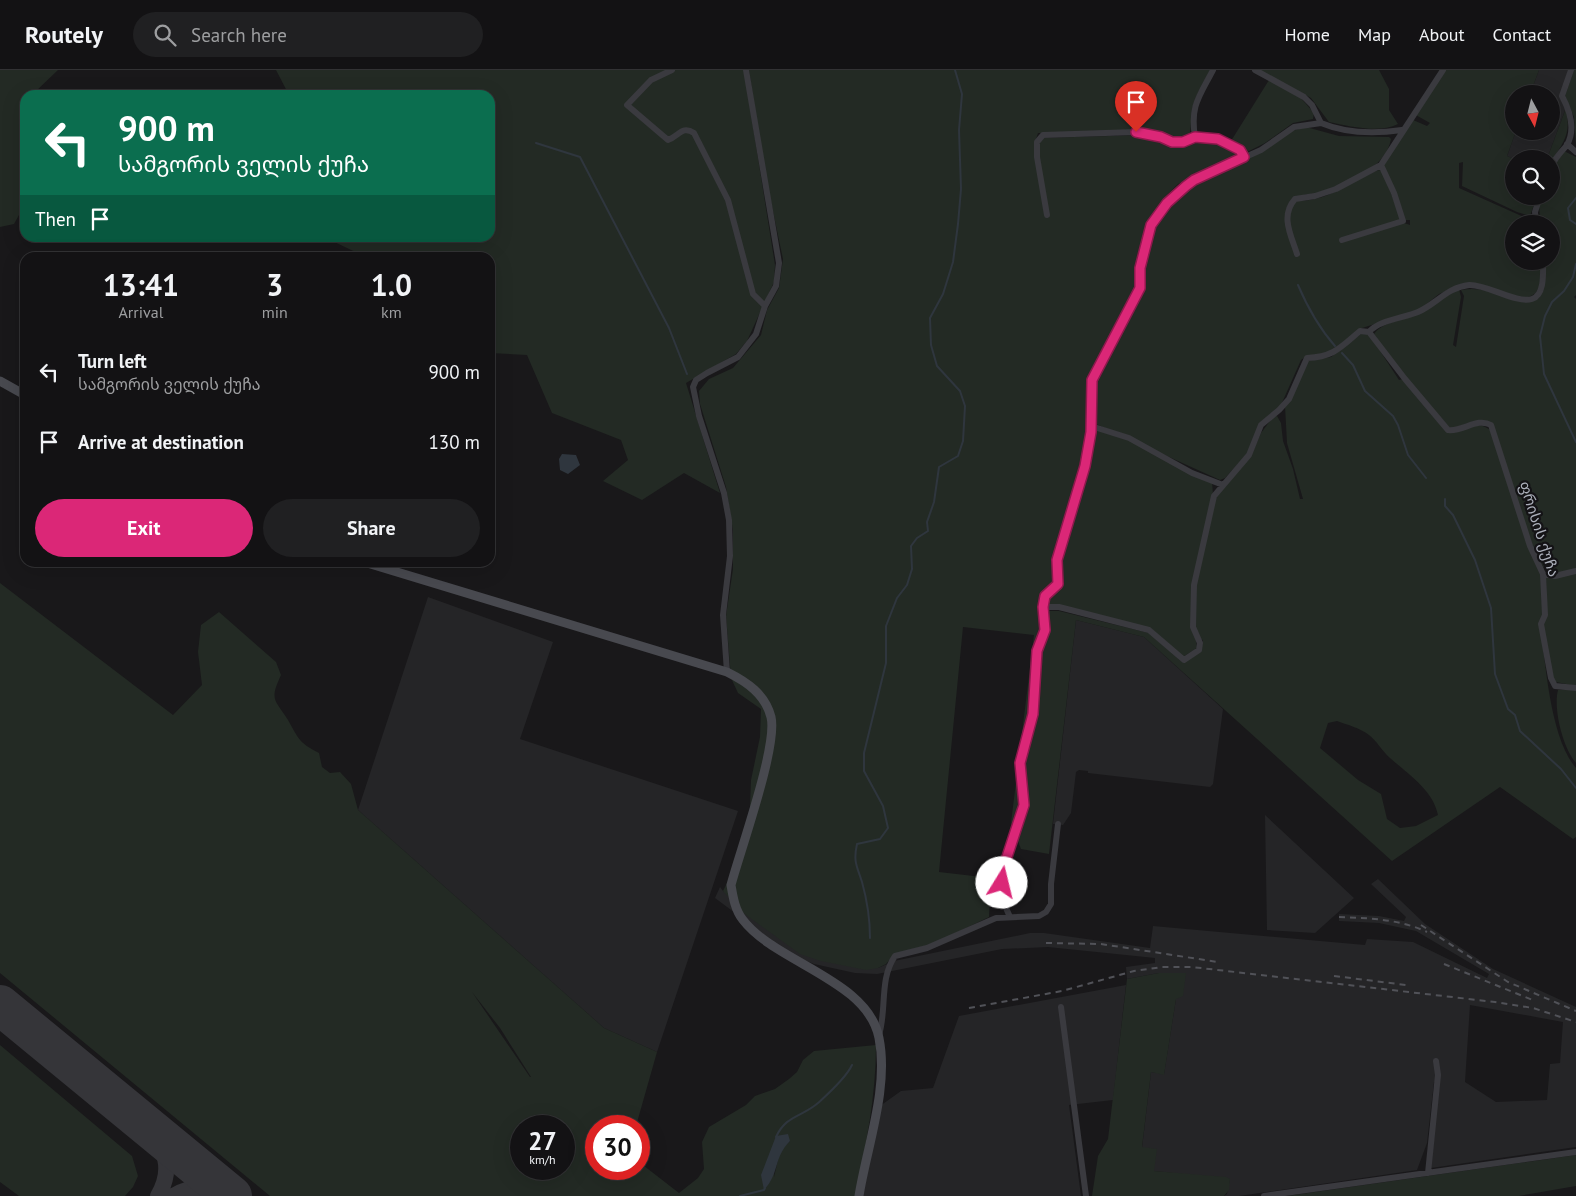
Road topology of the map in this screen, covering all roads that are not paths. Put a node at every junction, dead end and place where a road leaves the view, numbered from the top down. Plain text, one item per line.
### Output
1 (672, 70) edge
2 (746, 70) edge
3 (1213, 70) edge
4 (1255, 70) edge
5 (1443, 70) edge
6 (1571, 70) edge
7 (1321, 123) junction
8 (1402, 130) junction
9 (1195, 137) junction
10 (1567, 144) junction
11 (1560, 151) edge
12 (1576, 152) edge
13 (1244, 157) junction
14 (1381, 165) junction
15 (1047, 215) dead end
16 (1342, 240) dead end
17 (1297, 254) dead end
18 (1542, 270) edge
19 (766, 306) junction
20 (1369, 332) junction
21 (0, 380) edge
22 (20, 392) edge
23 (1091, 426) junction
24 (1223, 485) junction
25 (380, 567) edge
26 (1576, 571) edge
27 (1543, 574) junction
28 (1043, 607) junction
29 (726, 672) junction
30 (1576, 688) edge
31 (1058, 824) dead end
32 (1010, 917) junction
33 (1061, 1007) dead end
34 (878, 1035) junction
35 (1436, 1061) dead end
36 (1576, 1152) edge
37 (1428, 1173) junction
38 (859, 1196) edge
39 (1086, 1196) edge
40 (1264, 1196) edge

1 - 19 street
2 - 19 street
3 - 9 street
4 - 7 street
5 - 8 street
6 - 10 street
7 - 8 street
7 - 13 street
8 - 14 street
9 - 13 street
9 - 15 street
10 - 11 street
10 - 12 street
13 - 23 street
14 - 16 street
14 - 17 street
18 - 20 street
19 - 29 street
20 - 24 street
20 - 27 street, ფრისის ქუჩა
21 - 22 street
23 - 24 street
23 - 28 street
24 - 28 street
25 - 29 street
26 - 27 street
27 - 30 street, ფრისის ქუჩა
28 - 32 street
29 - 34 street
31 - 32 street
32 - 34 street
33 - 39 street
34 - 38 street
35 - 37 street
36 - 37 street
37 - 40 street

